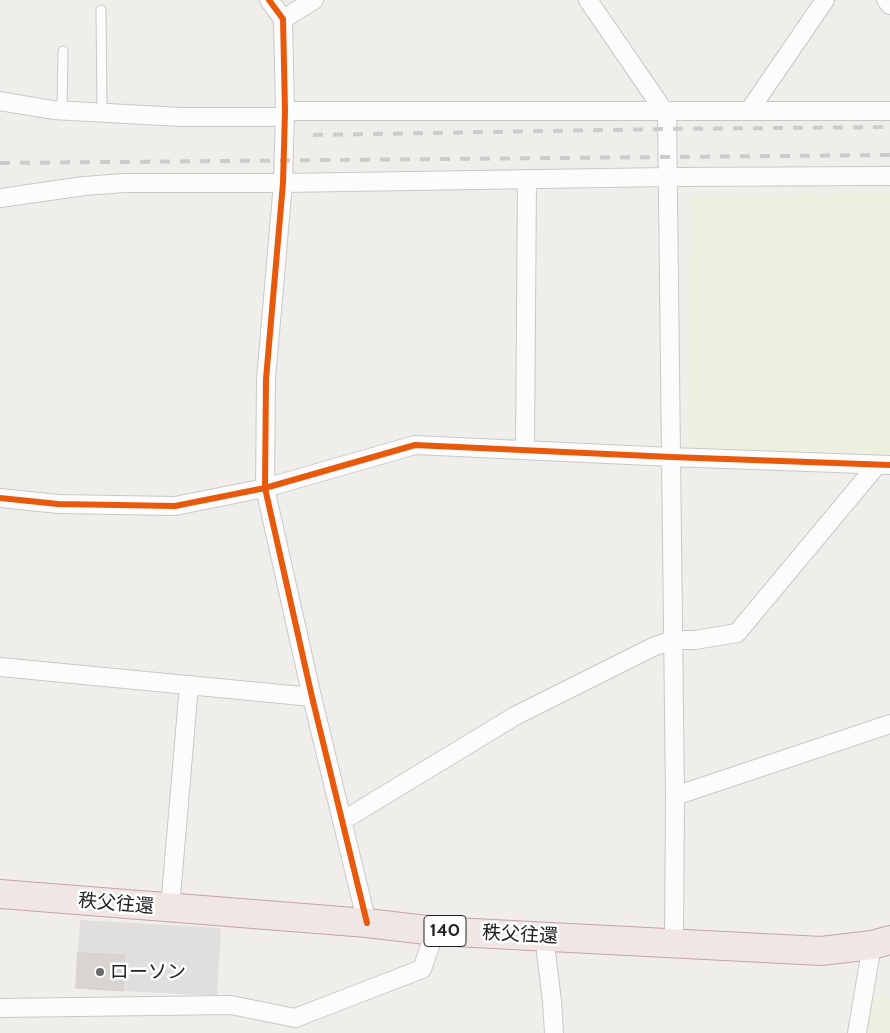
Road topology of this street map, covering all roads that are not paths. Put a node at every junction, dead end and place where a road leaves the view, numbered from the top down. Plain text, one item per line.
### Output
1 (269, 0) edge
2 (314, 0) edge
3 (588, 0) edge
4 (825, 0) edge
5 (886, 0) edge
6 (890, 5) edge
7 (101, 10) dead end
8 (284, 19) junction
9 (63, 51) dead end
10 (0, 101) edge
11 (62, 110) junction
12 (749, 111) junction
13 (890, 111) edge
14 (102, 112) junction
15 (665, 112) junction
16 (285, 114) junction
17 (890, 176) edge
18 (668, 177) junction
19 (527, 179) junction
20 (283, 183) junction
21 (0, 198) edge
22 (525, 450) junction
23 (671, 457) junction
24 (883, 465) edge
25 (265, 488) junction
26 (0, 498) edge
27 (673, 640) junction
28 (0, 668) edge
29 (189, 685) junction
30 (312, 697) junction
31 (890, 724) edge
32 (675, 796) junction
33 (342, 821) junction
34 (0, 894) edge
35 (170, 908) junction
36 (367, 923) junction
37 (435, 931) junction
38 (544, 936) junction
39 (881, 942) edge
40 (674, 943) junction
41 (0, 1008) edge
42 (554, 1033) edge
43 (857, 1033) edge

1 - 8 street
2 - 8 street
3 - 15 street
4 - 12 street
5 - 6 street
7 - 14 lane
8 - 16 street
9 - 11 lane
10 - 11 street
11 - 14 street
12 - 13 street
12 - 15 street
14 - 16 street
15 - 16 street
15 - 18 street
16 - 20 street
17 - 18 street
18 - 19 street
18 - 23 street
19 - 20 street
19 - 22 street
20 - 21 street
20 - 25 street
22 - 23 street
22 - 25 street
23 - 24 street
23 - 27 street
24 - 27 street
25 - 26 street
25 - 30 street
27 - 32 street
27 - 33 street
28 - 29 street
29 - 30 street
29 - 35 street
30 - 33 street
31 - 32 street
32 - 40 street
33 - 36 street
34 - 35 highway, 秩父往還 / 140
35 - 36 highway, 秩父往還 / 140
36 - 37 highway, 秩父往還 / 140
37 - 38 highway, 秩父往還 / 140
37 - 41 street
38 - 40 highway, 秩父往還 / 140
38 - 42 street
39 - 40 highway, 秩父往還 / 140
39 - 43 street

